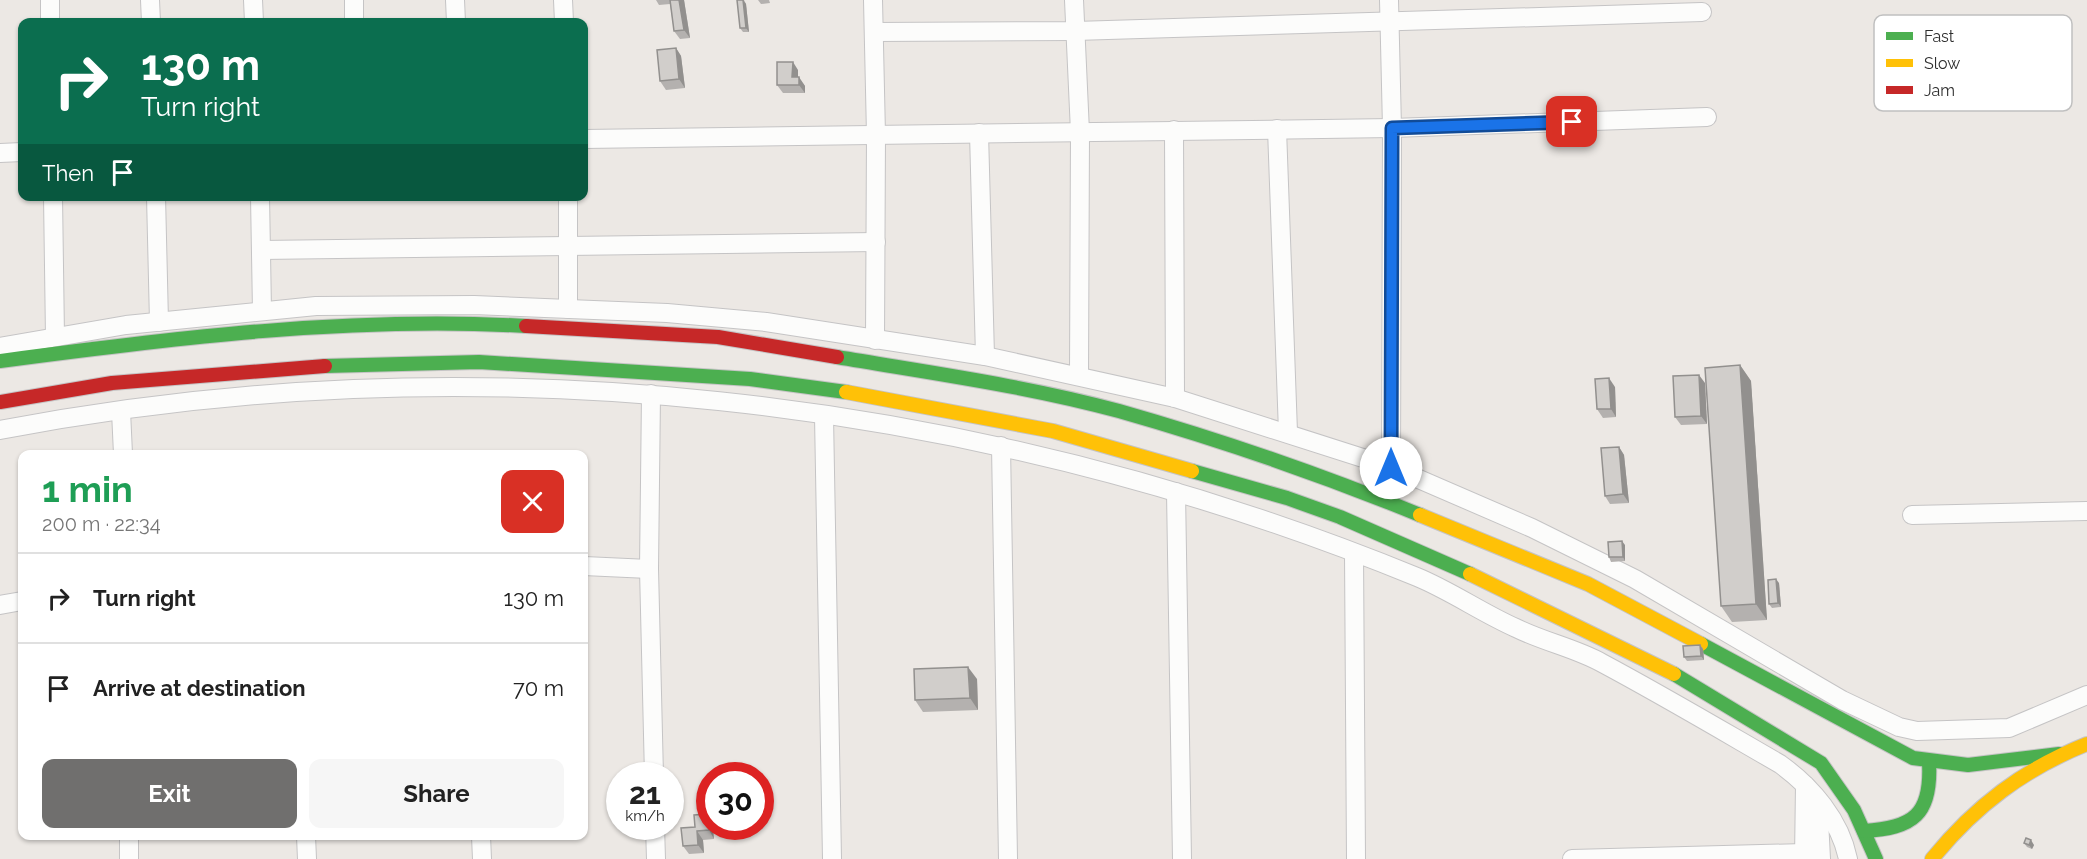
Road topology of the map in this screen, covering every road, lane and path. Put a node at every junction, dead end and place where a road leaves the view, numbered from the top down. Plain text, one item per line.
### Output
1 (50, 0) edge
2 (150, 0) edge
3 (253, 0) edge
4 (354, 0) edge
5 (455, 0) edge
6 (563, 0) edge
7 (873, 0) edge
8 (1074, 0) edge
9 (1389, 0) edge
10 (1702, 12) dead end
11 (50, 18) edge
12 (151, 18) edge
13 (254, 18) edge
14 (354, 18) edge
15 (456, 18) edge
16 (564, 18) edge
17 (1389, 21) junction
18 (1075, 31) junction
19 (873, 32) junction
20 (1707, 117) dead end
21 (1392, 128) junction
22 (1277, 129) junction
23 (1174, 130) junction
24 (1080, 132) junction
25 (979, 133) junction
26 (876, 135) junction
27 (588, 139) edge
28 (18, 152) edge
29 (0, 153) edge
30 (53, 201) edge
31 (156, 201) edge
32 (260, 201) edge
33 (568, 201) edge
34 (876, 242) junction
35 (568, 245) junction
36 (261, 250) junction
37 (568, 309) junction
38 (262, 311) junction
39 (159, 322) junction
40 (55, 337) junction
41 (875, 340) junction
42 (0, 347) edge
43 (985, 356) junction
44 (0, 362) edge
45 (1080, 375) junction
46 (651, 394) junction
47 (1175, 398) junction
48 (0, 402) edge
49 (121, 411) junction
50 (824, 416) junction
51 (0, 430) edge
52 (1288, 432) junction
53 (1001, 446) junction
54 (123, 450) edge
55 (1391, 468) junction
56 (1176, 492) junction
57 (2087, 511) edge
58 (1912, 515) dead end
59 (1354, 553) junction
60 (588, 566) edge
61 (649, 569) junction
62 (18, 602) edge
63 (0, 605) edge
64 (2087, 695) edge
65 (2087, 744) edge
66 (2059, 754) junction
67 (654, 762) edge
68 (1929, 762) junction
69 (1805, 785) junction
70 (1818, 800) junction
71 (1864, 831) junction
72 (129, 840) edge
73 (306, 840) edge
74 (482, 840) edge
75 (655, 840) edge
76 (1810, 857) edge
77 (129, 859) edge
78 (307, 859) edge
79 (482, 859) edge
80 (656, 859) edge
81 (832, 859) edge
82 (1008, 859) edge
83 (1182, 859) edge
84 (1356, 859) edge
85 (1572, 859) edge
86 (1848, 859) edge
87 (1876, 859) edge
88 (1932, 859) edge

1 - 11 street
2 - 12 street
3 - 13 street
4 - 14 street
5 - 15 street
6 - 16 street
7 - 19 street
8 - 18 street
9 - 17 street
10 - 17 street
17 - 18 street
17 - 21 street
18 - 19 street
18 - 24 street
19 - 26 street
20 - 21 street
21 - 22 street
21 - 55 street
22 - 23 street
22 - 52 street
23 - 24 street
23 - 47 street
24 - 25 street
24 - 45 street
25 - 26 street
25 - 43 street
26 - 27 street
26 - 34 street
28 - 29 street
30 - 40 street
31 - 39 street
32 - 36 street
33 - 35 street
34 - 35 street
34 - 41 street
35 - 36 street
35 - 37 street
36 - 38 street
37 - 38 street
37 - 41 street
38 - 39 street
39 - 40 street
40 - 42 street
41 - 43 street
43 - 45 street
44 - 68 main road
45 - 47 street
46 - 49 street
46 - 50 street
46 - 61 street
47 - 52 street
48 - 71 main road
49 - 51 street
49 - 54 street
50 - 53 street
50 - 81 street
52 - 55 street
53 - 56 street
53 - 82 street
55 - 64 street
56 - 59 street
56 - 83 street
57 - 58 street
59 - 69 street
59 - 84 street
60 - 61 street
61 - 67 street
62 - 63 street
65 - 66 main road
66 - 68 main road
66 - 88 main road
68 - 71 main road
69 - 70 street
69 - 76 street
70 - 76 street
70 - 86 street
71 - 87 main road
72 - 77 street
73 - 78 street
74 - 79 street
75 - 80 street
76 - 85 street

